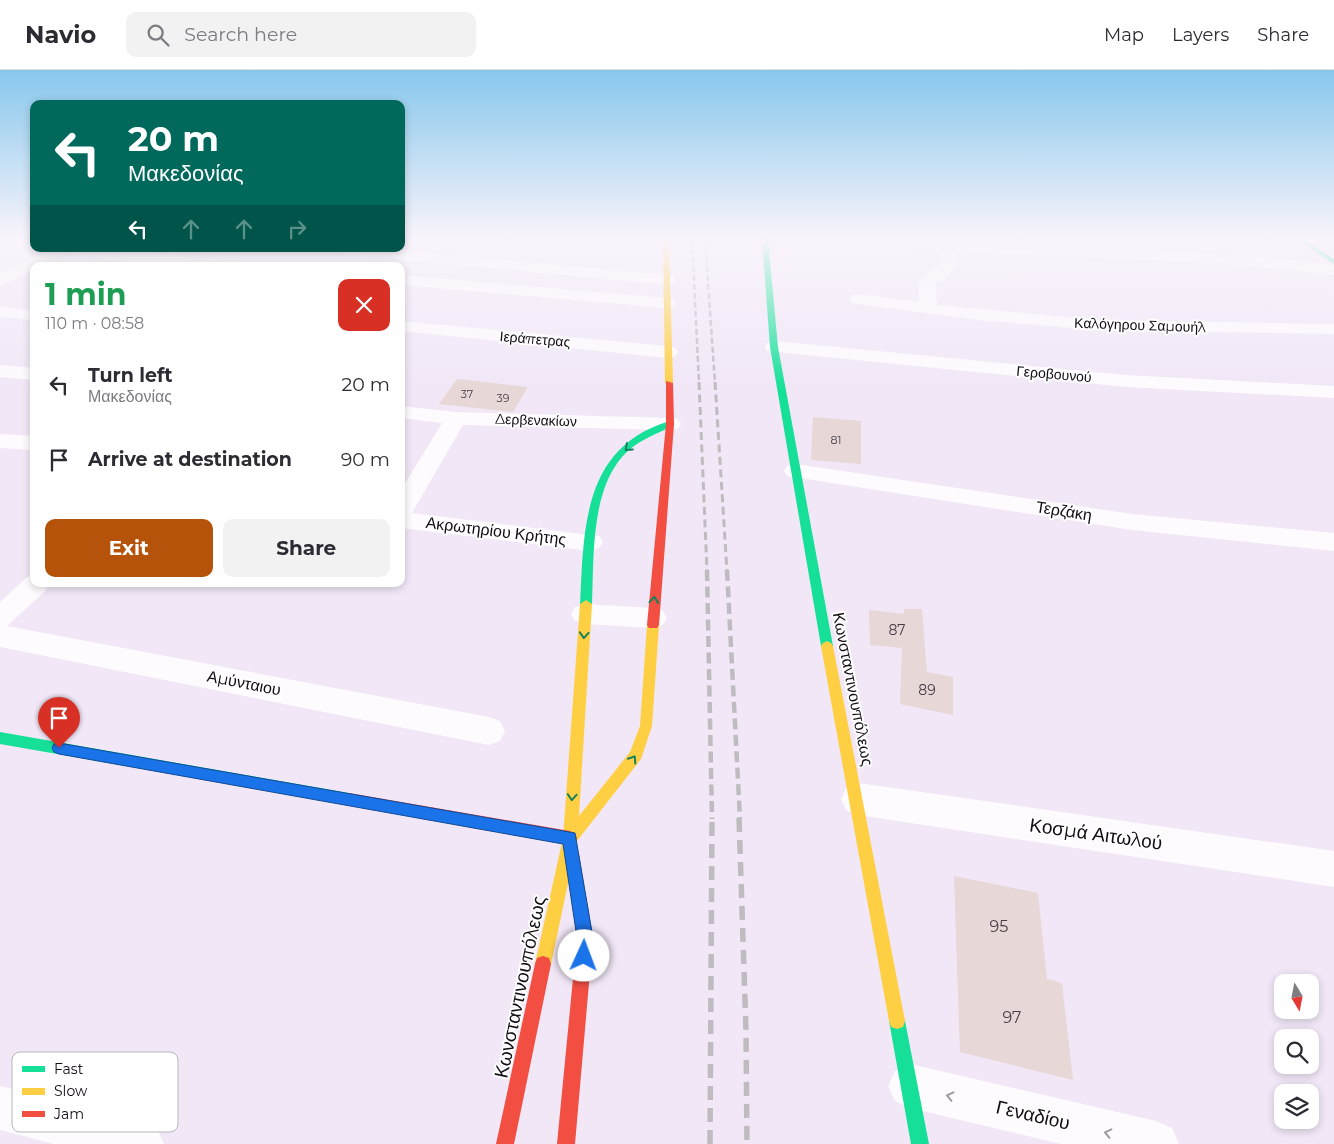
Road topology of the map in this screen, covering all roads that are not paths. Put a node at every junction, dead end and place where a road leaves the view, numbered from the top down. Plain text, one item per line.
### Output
1 (506, 289) edge
2 (667, 289) edge
3 (769, 289) edge
4 (926, 289) edge
5 (858, 298) dead end
6 (667, 303) junction
7 (928, 309) junction
8 (0, 312) edge
9 (30, 315) edge
10 (405, 326) edge
11 (1334, 328) edge
12 (774, 347) junction
13 (668, 352) junction
14 (0, 371) edge
15 (30, 374) edge
16 (1334, 392) edge
17 (405, 412) edge
18 (456, 418) junction
19 (670, 424) junction
20 (0, 441) edge
21 (30, 444) edge
22 (795, 471) junction
23 (405, 505) edge
24 (405, 520) edge
25 (590, 542) junction
26 (1334, 542) edge
27 (585, 614) junction
28 (653, 618) junction
29 (0, 636) edge
30 (489, 731) dead end
31 (0, 738) edge
32 (858, 798) junction
33 (570, 838) junction
34 (1334, 870) edge
35 (910, 1086) junction
36 (94, 1132) edge
37 (141, 1144) edge
38 (505, 1144) edge
39 (566, 1144) edge
40 (920, 1144) edge
41 (1156, 1144) edge

1 - 6 street
2 - 6 street, Κωνσταντινουπόλεως
3 - 12 street, Κωνσταντινουπόλεως
4 - 7 street
5 - 7 street, Καλόγηρου Σαμουήλ
6 - 13 street, Κωνσταντινουπόλεως
7 - 11 street, Καλόγηρου Σαμουήλ
8 - 9 street
10 - 13 street, Ιεράπετρας
12 - 16 street, Γεροβουνού
12 - 22 street, Κωνσταντινουπόλεως
13 - 19 street, Κωνσταντινουπόλεως
14 - 15 street
17 - 18 street, Δερβενακίων
18 - 19 street, Δερβενακίων
18 - 23 street
19 -> 25 street, Κωνσταντινουπόλεως
28 -> 19 street, Κωνσταντινουπόλεως
20 - 21 street
22 - 26 street, Τερζάκη
22 - 32 street, Κωνσταντινουπόλεως
24 - 25 street, Ακρωτηρίου Κρήτης
25 - 27 street, Κωνσταντινουπόλεως
27 - 28 street
27 -> 33 street, Κωνσταντινουπόλεως
33 -> 28 street, Κωνσταντινουπόλεως
29 - 30 street, Αμύνταιου
31 - 33 street
32 - 34 street, Κοσμά Αιτωλού
32 - 35 street, Κωνσταντινουπόλεως
33 - 38 street, Κωνσταντινουπόλεως
33 - 39 street
35 - 40 street, Κωνσταντινουπόλεως
41 -> 35 street, Γεναδίου
36 - 37 street

